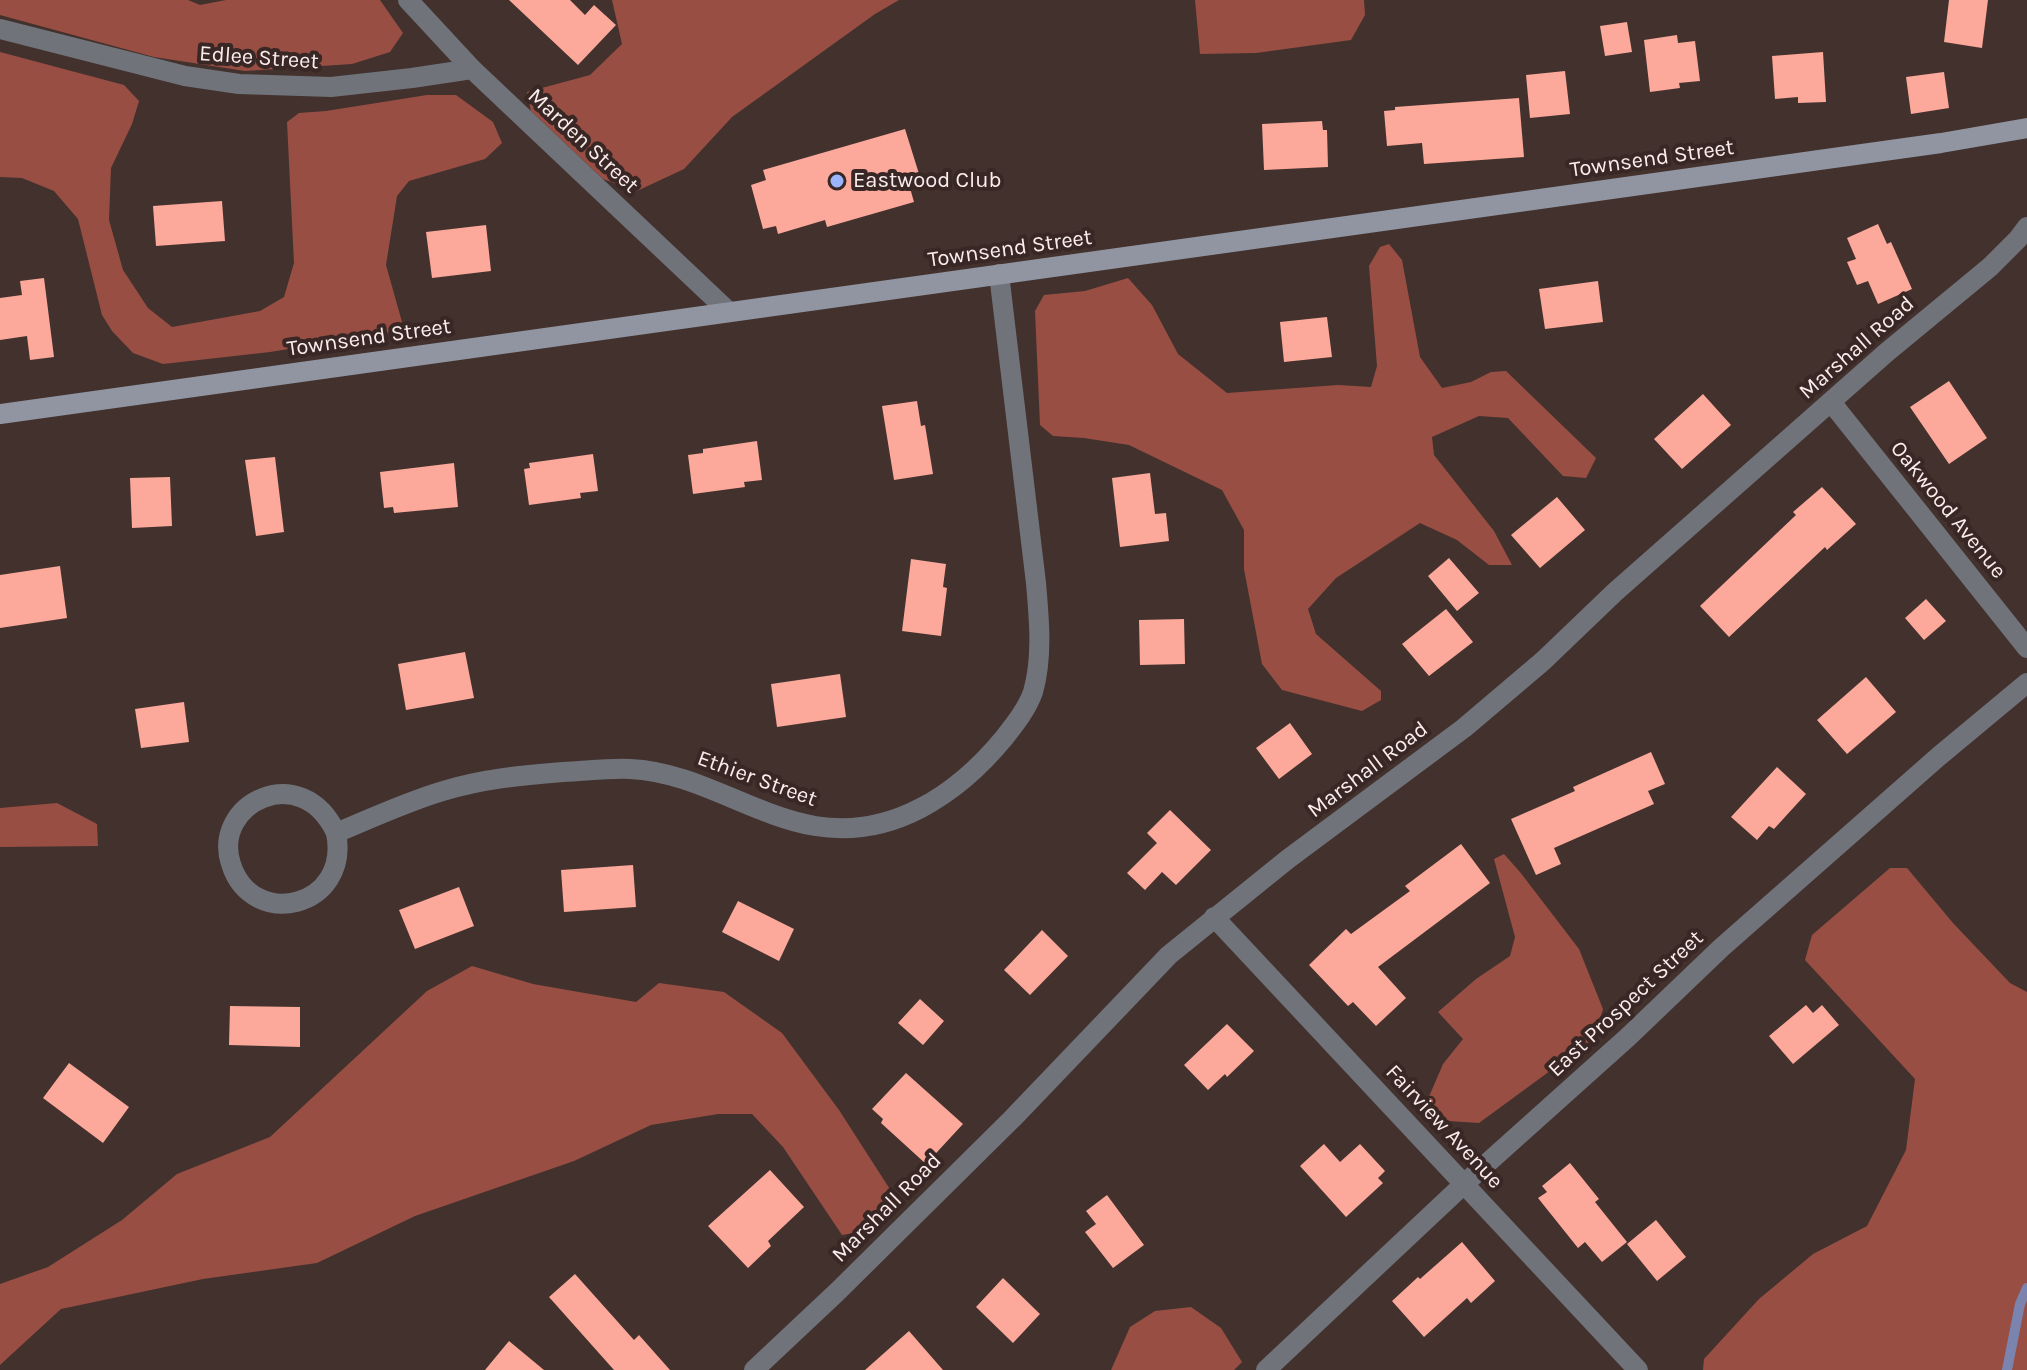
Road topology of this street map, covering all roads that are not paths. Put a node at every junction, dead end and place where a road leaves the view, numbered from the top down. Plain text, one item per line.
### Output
1 (408, 0) edge
2 (0, 29) edge
3 (472, 69) junction
4 (2027, 128) edge
5 (2027, 227) edge
6 (999, 274) junction
7 (729, 312) junction
8 (1831, 402) junction
9 (0, 414) edge
10 (2027, 648) edge
11 (2027, 683) edge
12 (336, 833) junction
13 (1214, 917) junction
14 (1464, 1184) junction
15 (754, 1370) edge
16 (1266, 1370) edge
17 (1638, 1370) edge

1 - 3 street, Marden Street
2 - 3 street, Edlee Street
3 - 7 street, Marden Street
4 - 6 street, Townsend Street
5 - 8 street, Marshall Road
6 - 7 street, Townsend Street
6 - 12 street, Ethier Street
7 - 9 street, Townsend Street
8 - 10 street, Oakwood Avenue
8 - 13 street, Marshall Road
11 - 14 street, East Prospect Street
12 - 12 street
13 - 14 street, Fairview Avenue
13 - 15 street, Marshall Road
14 - 16 street, East Prospect Street
14 - 17 street, Fairview Avenue

